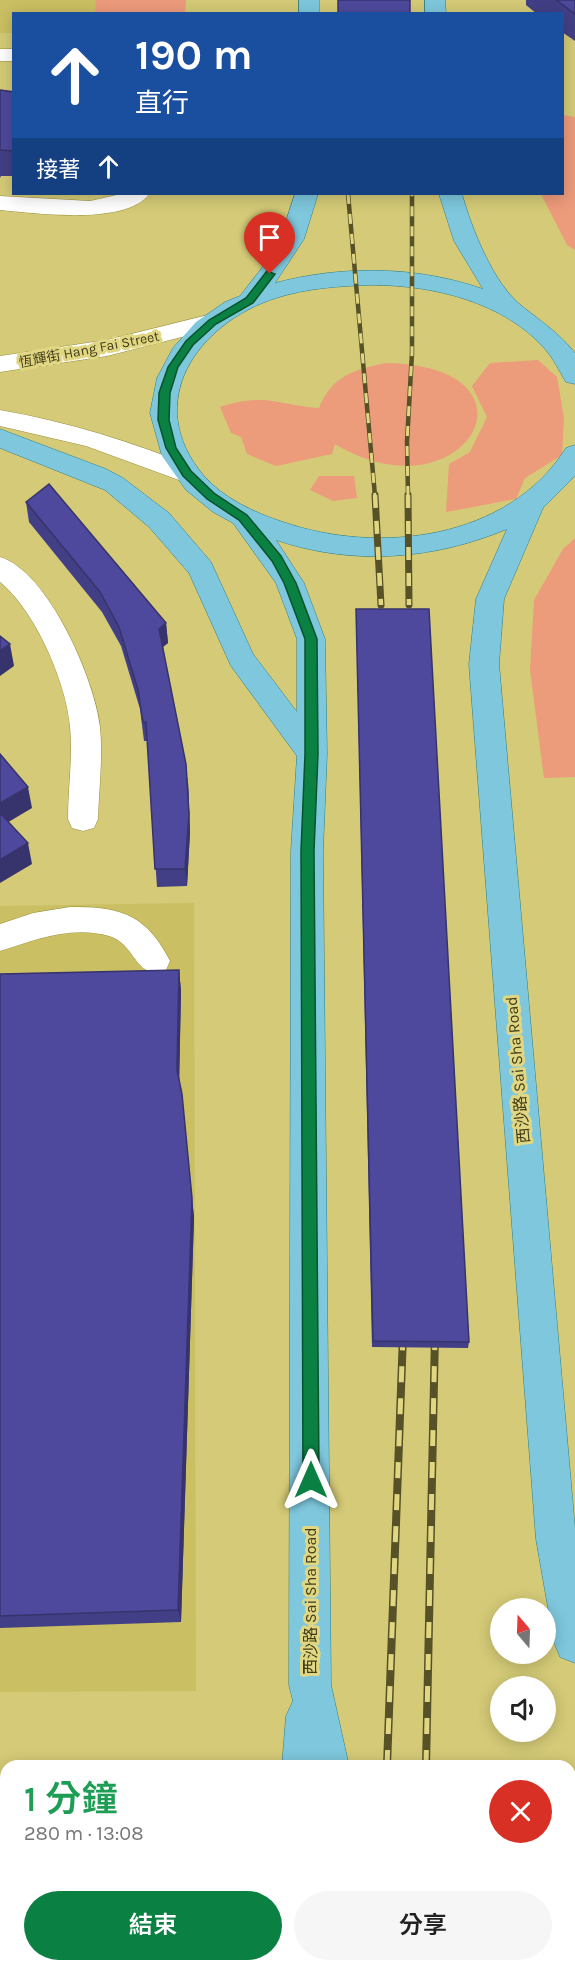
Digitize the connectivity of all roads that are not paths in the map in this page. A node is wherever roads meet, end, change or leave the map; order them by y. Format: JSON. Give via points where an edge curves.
{"nodes":[{"id":1,"x":136,"y":195,"type":"edge"},
{"id":2,"x":306,"y":195,"type":"edge"},
{"id":3,"x":451,"y":195,"type":"edge"},
{"id":4,"x":0,"y":203,"type":"edge"},
{"id":5,"x":249,"y":300,"type":"junction"},
{"id":6,"x":513,"y":311,"type":"junction"},
{"id":7,"x":212,"y":322,"type":"junction"},
{"id":8,"x":567,"y":353,"type":"edge"},
{"id":9,"x":0,"y":364,"type":"edge"},
{"id":10,"x":575,"y":376,"type":"edge"},
{"id":11,"x":0,"y":418,"type":"edge"},
{"id":12,"x":0,"y":438,"type":"edge"},
{"id":13,"x":575,"y":454,"type":"edge"},
{"id":14,"x":187,"y":474,"type":"junction"},
{"id":15,"x":553,"y":490,"type":"edge"},
{"id":16,"x":243,"y":517,"type":"junction"},
{"id":17,"x":0,"y":567,"type":"edge"},
{"id":18,"x":312,"y":754,"type":"junction"},
{"id":19,"x":83,"y":819,"type":"dead end"},
{"id":20,"x":0,"y":938,"type":"edge"},
{"id":21,"x":154,"y":960,"type":"dead end"},
{"id":22,"x":575,"y":1642,"type":"edge"},
{"id":23,"x":310,"y":1685,"type":"junction"},
{"id":24,"x":304,"y":1760,"type":"edge"},
{"id":25,"x":327,"y":1760,"type":"edge"}],
"edges":[{"from":1,"to":4,"type":"street","via":[[126,202],[105,207]]},
{"from":2,"to":5,"type":"main road","via":[[300,224],[280,260]]},
{"from":3,"to":6,"type":"main road","via":[[464,238],[483,274]]},
{"from":5,"to":6,"type":"main road","via":[[301,283],[360,276],[418,280],[454,288]]},
{"from":5,"to":7,"type":"main road"},
{"from":6,"to":8,"type":"main road"},
{"from":7,"to":9,"type":"street","name":"恆輝街 Hang Fai Street","via":[[103,348]]},
{"from":7,"to":14,"type":"main road","via":[[179,359],[164,393],[164,420],[171,448]]},
{"from":8,"to":10,"type":"main road"},
{"from":11,"to":14,"type":"street","via":[[86,436]]},
{"from":12,"to":18,"type":"main road","via":[[97,475],[159,520],[201,569],[241,659]]},
{"from":13,"to":15,"type":"main road"},
{"from":14,"to":16,"type":"main road","via":[[211,497]]},
{"from":15,"to":16,"type":"main road","via":[[472,534],[399,548],[323,544],[281,533]]},
{"from":15,"to":22,"type":"main road","name":"西沙路 Sai Sha Road","via":[[490,599],[484,664],[556,1539]]},
{"from":16,"to":18,"type":"main road","name":"西沙路 Sai Sha Road","via":[[285,575],[311,639]]},
{"from":17,"to":19,"type":"street","via":[[13,575],[40,613],[68,667],[85,719]]},
{"from":18,"to":23,"type":"main road","name":"西沙路 Sai Sha Road","via":[[307,851]]},
{"from":20,"to":21,"type":"street","via":[[51,921],[110,922],[139,938]]},
{"from":23,"to":24,"type":"main road"},
{"from":23,"to":25,"type":"main road","name":"西沙路 Sai Sha Road"}]}
